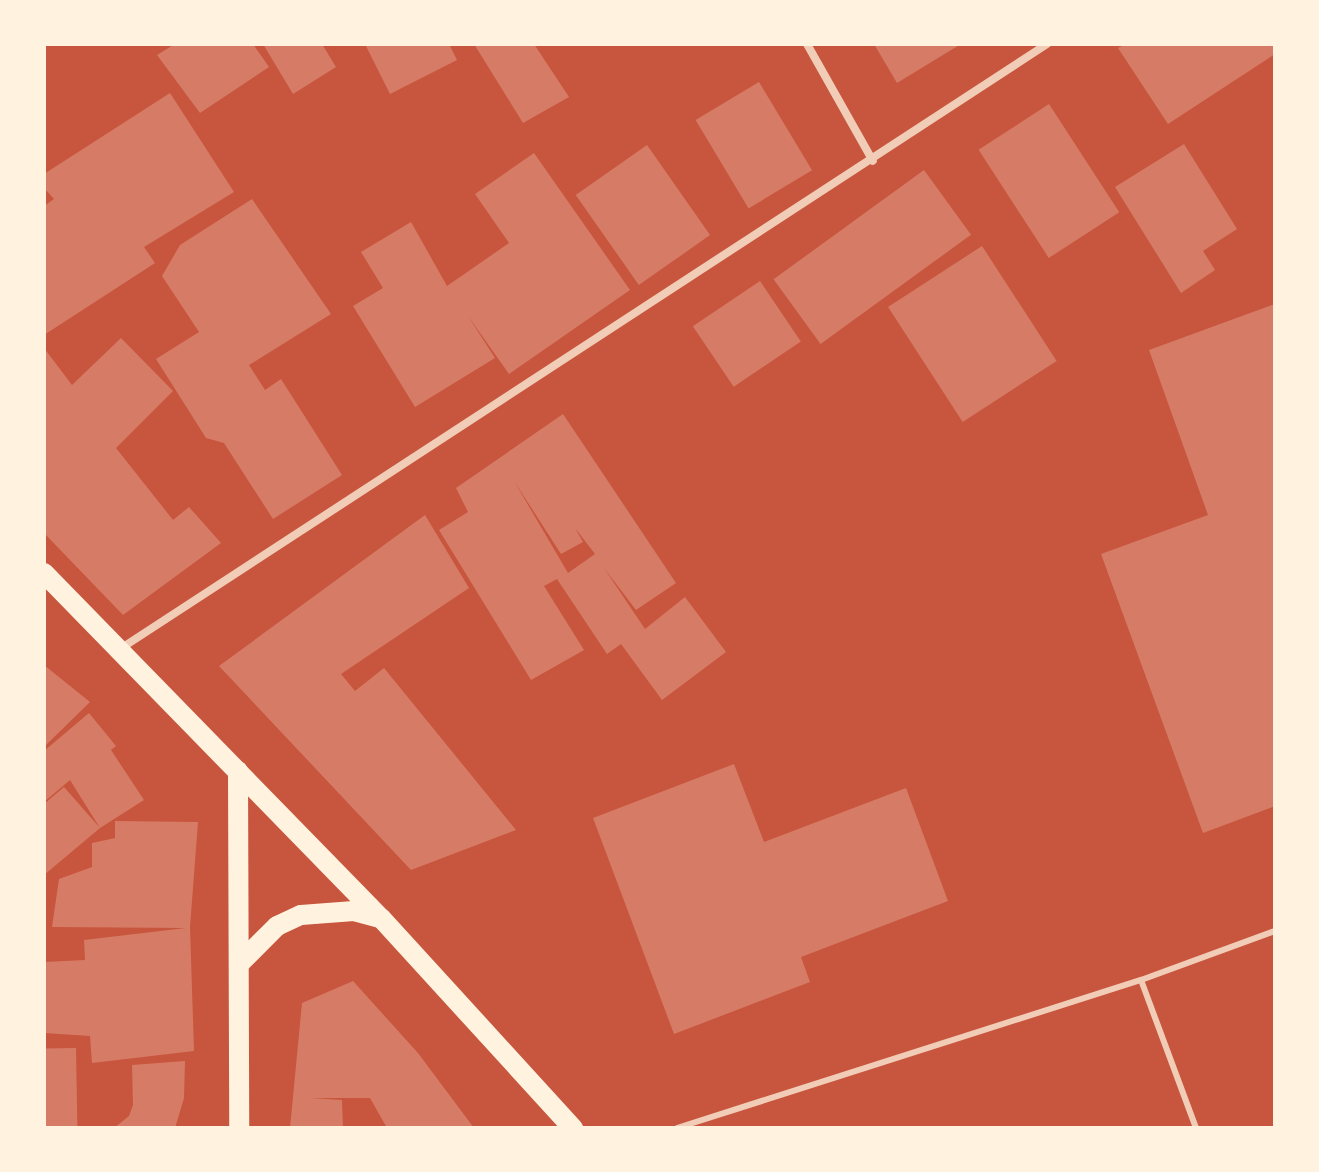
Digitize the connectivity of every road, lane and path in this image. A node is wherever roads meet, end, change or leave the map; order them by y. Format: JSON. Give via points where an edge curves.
{"nodes":[{"id":1,"x":807,"y":44,"type":"edge"},
{"id":2,"x":1047,"y":44,"type":"edge"},
{"id":3,"x":873,"y":161,"type":"junction"},
{"id":4,"x":44,"y":573,"type":"edge"},
{"id":5,"x":119,"y":650,"type":"junction"},
{"id":6,"x":238,"y":771,"type":"junction"},
{"id":7,"x":381,"y":918,"type":"junction"},
{"id":8,"x":1275,"y":931,"type":"edge"},
{"id":9,"x":240,"y":963,"type":"junction"},
{"id":10,"x":1141,"y":980,"type":"junction"},
{"id":11,"x":239,"y":1128,"type":"edge"},
{"id":12,"x":573,"y":1128,"type":"edge"},
{"id":13,"x":677,"y":1128,"type":"edge"},
{"id":14,"x":1196,"y":1128,"type":"edge"}],
"edges":[{"from":1,"to":3,"type":"street"},
{"from":2,"to":3,"type":"street"},
{"from":3,"to":5,"type":"street"},
{"from":4,"to":5,"type":"main road"},
{"from":5,"to":6,"type":"main road"},
{"from":6,"to":7,"type":"main road"},
{"from":6,"to":9,"type":"main road"},
{"from":7,"to":9,"type":"main road","via":[[327,910],[301,915],[277,926]]},
{"from":7,"to":12,"type":"main road"},
{"from":8,"to":10,"type":"lane"},
{"from":9,"to":11,"type":"main road"},
{"from":10,"to":13,"type":"lane"},
{"from":10,"to":14,"type":"lane"}]}
